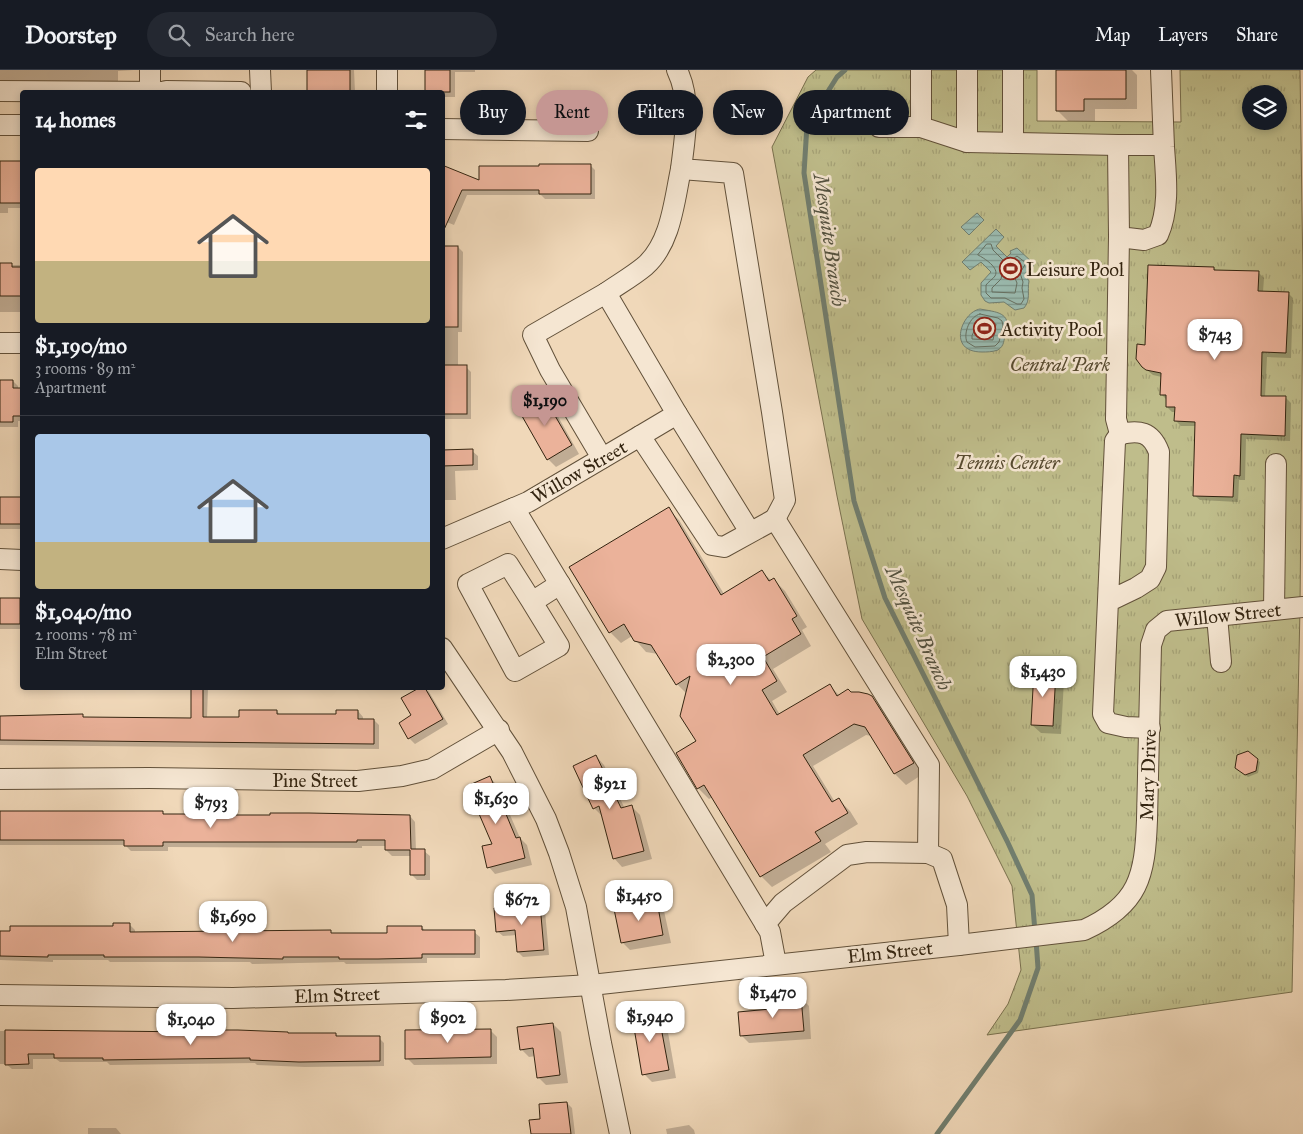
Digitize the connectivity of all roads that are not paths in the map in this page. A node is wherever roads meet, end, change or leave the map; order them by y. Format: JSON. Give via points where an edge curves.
{"nodes":[{"id":1,"x":150,"y":70,"type":"edge"},
{"id":2,"x":260,"y":70,"type":"edge"},
{"id":3,"x":387,"y":70,"type":"edge"},
{"id":4,"x":677,"y":70,"type":"edge"},
{"id":5,"x":920,"y":70,"type":"edge"},
{"id":6,"x":967,"y":70,"type":"edge"},
{"id":7,"x":1013,"y":70,"type":"edge"},
{"id":8,"x":1161,"y":70,"type":"edge"},
{"id":9,"x":160,"y":90,"type":"edge"},
{"id":10,"x":261,"y":90,"type":"edge"},
{"id":11,"x":387,"y":90,"type":"edge"},
{"id":12,"x":0,"y":91,"type":"edge"},
{"id":13,"x":20,"y":91,"type":"edge"},
{"id":14,"x":0,"y":125,"type":"edge"},
{"id":15,"x":20,"y":125,"type":"edge"},
{"id":16,"x":909,"y":127,"type":"edge"},
{"id":17,"x":921,"y":127,"type":"junction"},
{"id":18,"x":445,"y":129,"type":"edge"},
{"id":19,"x":536,"y":130,"type":"edge"},
{"id":20,"x":967,"y":142,"type":"junction"},
{"id":21,"x":1013,"y":143,"type":"junction"},
{"id":22,"x":1118,"y":145,"type":"junction"},
{"id":23,"x":1164,"y":145,"type":"junction"},
{"id":24,"x":681,"y":169,"type":"junction"},
{"id":25,"x":1119,"y":237,"type":"junction"},
{"id":26,"x":606,"y":293,"type":"junction"},
{"id":27,"x":0,"y":343,"type":"edge"},
{"id":28,"x":20,"y":343,"type":"edge"},
{"id":29,"x":677,"y":414,"type":"junction"},
{"id":30,"x":1120,"y":434,"type":"junction"},
{"id":31,"x":640,"y":436,"type":"junction"},
{"id":32,"x":602,"y":458,"type":"junction"},
{"id":33,"x":1276,"y":464,"type":"dead end"},
{"id":34,"x":514,"y":508,"type":"junction"},
{"id":35,"x":775,"y":519,"type":"junction"},
{"id":36,"x":750,"y":532,"type":"junction"},
{"id":37,"x":445,"y":537,"type":"edge"},
{"id":38,"x":0,"y":560,"type":"edge"},
{"id":39,"x":20,"y":560,"type":"edge"},
{"id":40,"x":560,"y":584,"type":"junction"},
{"id":41,"x":1109,"y":601,"type":"junction"},
{"id":42,"x":532,"y":602,"type":"junction"},
{"id":43,"x":1303,"y":607,"type":"edge"},
{"id":44,"x":1274,"y":609,"type":"junction"},
{"id":45,"x":1218,"y":616,"type":"junction"},
{"id":46,"x":1156,"y":630,"type":"joint"},
{"id":47,"x":445,"y":652,"type":"edge"},
{"id":48,"x":1221,"y":662,"type":"dead end"},
{"id":49,"x":1150,"y":728,"type":"junction"},
{"id":50,"x":499,"y":730,"type":"junction"},
{"id":51,"x":0,"y":779,"type":"edge"},
{"id":52,"x":928,"y":852,"type":"junction"},
{"id":53,"x":1115,"y":912,"type":"joint"},
{"id":54,"x":765,"y":924,"type":"junction"},
{"id":55,"x":959,"y":945,"type":"junction"},
{"id":56,"x":776,"y":964,"type":"junction"},
{"id":57,"x":591,"y":985,"type":"junction"},
{"id":58,"x":0,"y":995,"type":"edge"},
{"id":59,"x":620,"y":1134,"type":"edge"}],
"edges":[{"from":1,"to":9,"type":"street"},
{"from":2,"to":10,"type":"street"},
{"from":3,"to":11,"type":"street"},
{"from":4,"to":24,"type":"street","via":[[684,84],[687,118]]},
{"from":5,"to":17,"type":"street"},
{"from":6,"to":20,"type":"street"},
{"from":7,"to":21,"type":"street"},
{"from":8,"to":23,"type":"street"},
{"from":12,"to":13,"type":"street"},
{"from":14,"to":15,"type":"street"},
{"from":16,"to":17,"type":"street"},
{"from":17,"to":20,"type":"street"},
{"from":18,"to":19,"type":"street"},
{"from":20,"to":21,"type":"street"},
{"from":21,"to":22,"type":"street"},
{"from":22,"to":23,"type":"street"},
{"from":22,"to":25,"type":"street"},
{"from":23,"to":25,"type":"street","via":[[1166,205],[1158,235],[1144,240]]},
{"from":24,"to":26,"type":"street","via":[[670,223],[661,245],[646,265]]},
{"from":24,"to":35,"type":"street","via":[[733,172],[785,500]]},
{"from":25,"to":30,"type":"street","via":[[1116,419]]},
{"from":26,"to":29,"type":"street"},
{"from":26,"to":32,"type":"street","via":[[533,335]]},
{"from":27,"to":28,"type":"street"},
{"from":29,"to":31,"type":"street"},
{"from":29,"to":36,"type":"street"},
{"from":30,"to":41,"type":"street","via":[[1115,441]]},
{"from":30,"to":41,"type":"street","via":[[1135,431],[1147,435],[1159,452],[1156,567],[1150,579]]},
{"from":31,"to":32,"type":"street","name":"Willow Street"},
{"from":31,"to":36,"type":"street","name":"Willow Street","via":[[712,545],[724,547]]},
{"from":32,"to":34,"type":"street","name":"Willow Street"},
{"from":33,"to":44,"type":"street"},
{"from":34,"to":37,"type":"street","name":"Willow Street"},
{"from":34,"to":40,"type":"street"},
{"from":35,"to":36,"type":"street","name":"Willow Street"},
{"from":35,"to":52,"type":"street","via":[[929,765]]},
{"from":38,"to":39,"type":"street"},
{"from":40,"to":42,"type":"street"},
{"from":40,"to":54,"type":"street"},
{"from":41,"to":49,"type":"street","via":[[1103,714],[1108,723]]},
{"from":42,"to":42,"type":"street","via":[[508,564],[468,584],[515,671],[559,646]]},
{"from":43,"to":44,"type":"street","name":"Willow Street"},
{"from":44,"to":45,"type":"street","name":"Willow Street"},
{"from":45,"to":46,"type":"street","name":"Willow Street","via":[[1167,621]]},
{"from":45,"to":48,"type":"street"},
{"from":46,"to":49,"type":"street","name":"Mary Drive","via":[[1151,645]]},
{"from":47,"to":50,"type":"street"},
{"from":49,"to":53,"type":"street","name":"Mary Drive","via":[[1142,870],[1132,894]]},
{"from":50,"to":51,"type":"street","name":"Pine Street","via":[[432,769],[358,781]]},
{"from":50,"to":57,"type":"street","via":[[546,819],[559,852],[576,907]]},
{"from":52,"to":54,"type":"street","via":[[847,855],[783,903]]},
{"from":52,"to":55,"type":"street","via":[[942,858],[957,905]]},
{"from":53,"to":55,"type":"street","name":"Elm Street","via":[[1084,930]]},
{"from":54,"to":56,"type":"street","via":[[770,932]]},
{"from":55,"to":56,"type":"street","name":"Elm Street"},
{"from":56,"to":57,"type":"street","name":"Elm Street"},
{"from":57,"to":58,"type":"street","name":"Elm Street","via":[[233,998]]},
{"from":57,"to":59,"type":"street"}]}
